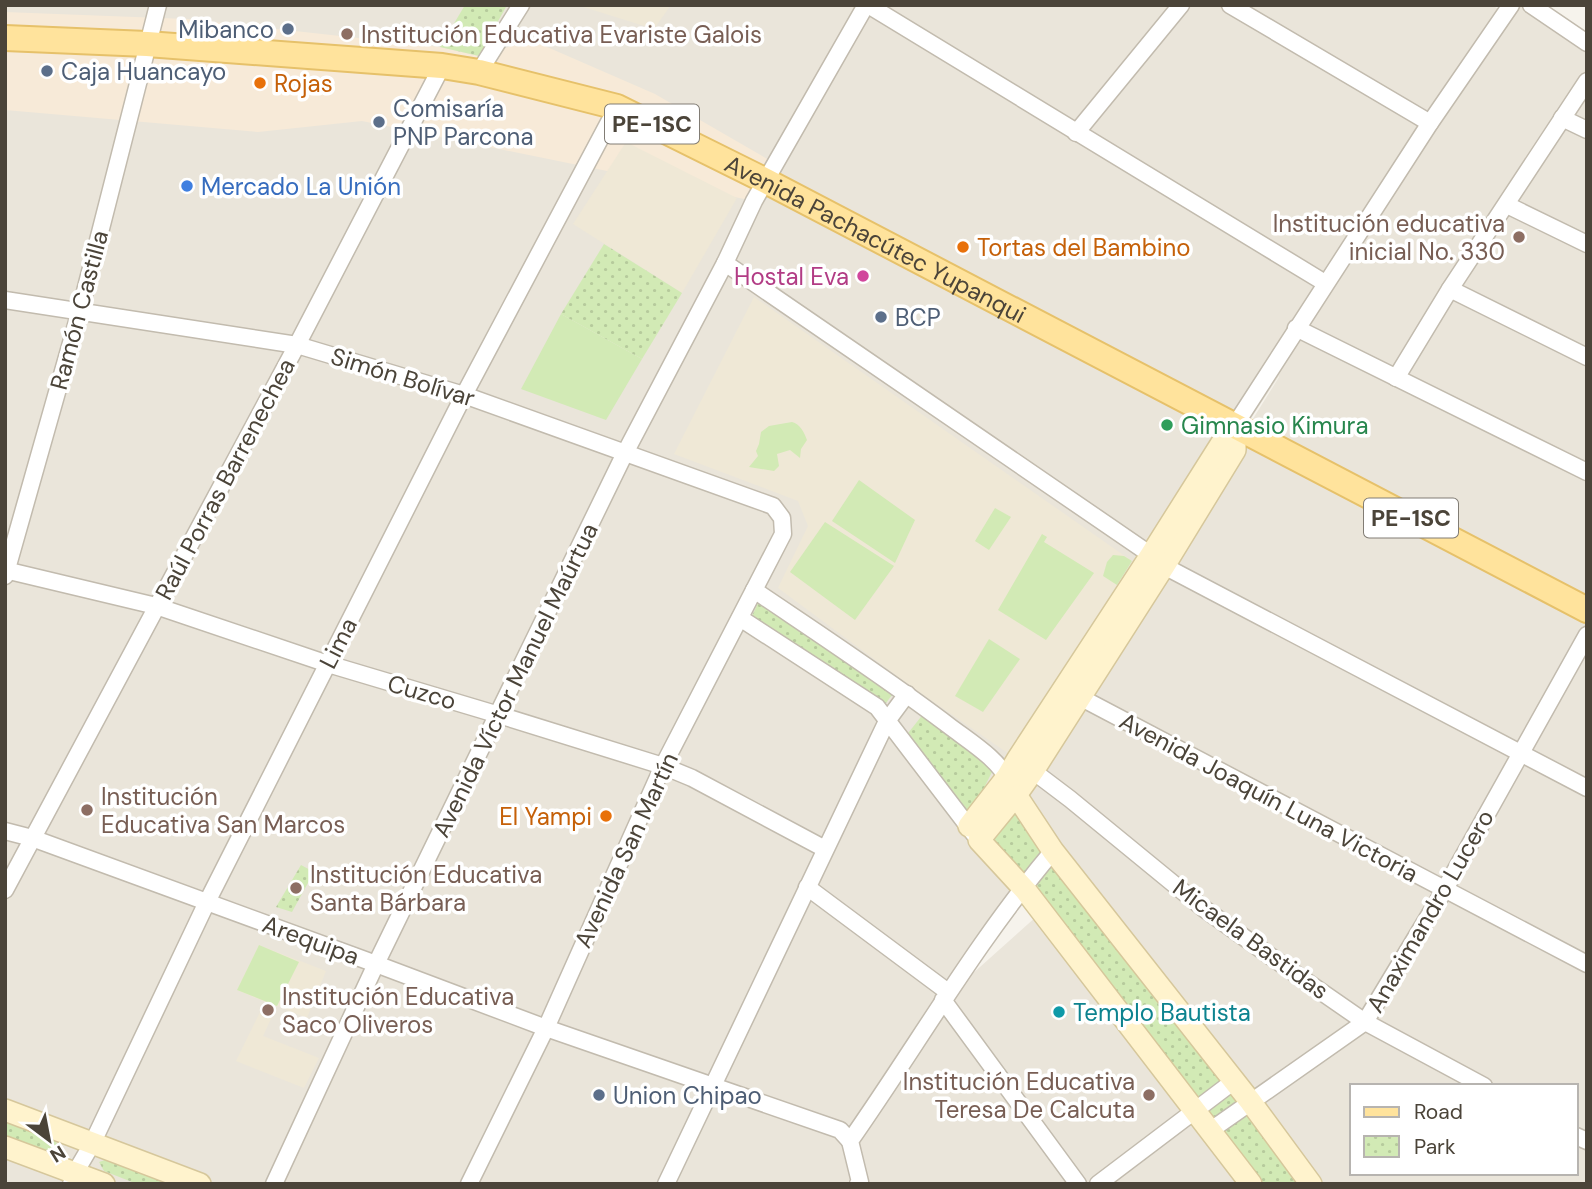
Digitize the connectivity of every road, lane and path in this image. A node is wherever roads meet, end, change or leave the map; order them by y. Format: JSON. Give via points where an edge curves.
{"nodes":[{"id":1,"x":158,"y":5,"type":"edge"},
{"id":2,"x":521,"y":5,"type":"edge"},
{"id":3,"x":867,"y":5,"type":"edge"},
{"id":4,"x":1181,"y":5,"type":"edge"},
{"id":5,"x":1230,"y":5,"type":"edge"},
{"id":6,"x":1511,"y":5,"type":"edge"},
{"id":7,"x":1531,"y":5,"type":"edge"},
{"id":8,"x":5,"y":38,"type":"edge"},
{"id":9,"x":1587,"y":43,"type":"edge"},
{"id":10,"x":147,"y":44,"type":"junction"},
{"id":11,"x":442,"y":66,"type":"junction"},
{"id":12,"x":479,"y":72,"type":"junction"},
{"id":13,"x":1587,"y":81,"type":"edge"},
{"id":14,"x":617,"y":107,"type":"junction"},
{"id":15,"x":1562,"y":118,"type":"junction"},
{"id":16,"x":1430,"y":123,"type":"junction"},
{"id":17,"x":1587,"y":130,"type":"edge"},
{"id":18,"x":1076,"y":133,"type":"junction"},
{"id":19,"x":766,"y":181,"type":"junction"},
{"id":20,"x":1507,"y":205,"type":"junction"},
{"id":21,"x":1587,"y":244,"type":"edge"},
{"id":22,"x":725,"y":263,"type":"junction"},
{"id":23,"x":1325,"y":283,"type":"junction"},
{"id":24,"x":1450,"y":289,"type":"junction"},
{"id":25,"x":5,"y":300,"type":"edge"},
{"id":26,"x":80,"y":311,"type":"junction"},
{"id":27,"x":1296,"y":328,"type":"junction"},
{"id":28,"x":297,"y":345,"type":"junction"},
{"id":29,"x":1587,"y":357,"type":"edge"},
{"id":30,"x":1396,"y":378,"type":"junction"},
{"id":31,"x":464,"y":395,"type":"junction"},
{"id":32,"x":1235,"y":425,"type":"junction"},
{"id":33,"x":625,"y":453,"type":"junction"},
{"id":34,"x":1587,"y":472,"type":"edge"},
{"id":35,"x":782,"y":518,"type":"joint"},
{"id":36,"x":1157,"y":561,"type":"junction"},
{"id":37,"x":6,"y":572,"type":"edge"},
{"id":38,"x":754,"y":590,"type":"junction"},
{"id":39,"x":156,"y":606,"type":"junction"},
{"id":40,"x":1587,"y":610,"type":"edge"},
{"id":41,"x":740,"y":618,"type":"junction"},
{"id":42,"x":1587,"y":635,"type":"edge"},
{"id":43,"x":328,"y":664,"type":"junction"},
{"id":44,"x":1071,"y":693,"type":"junction"},
{"id":45,"x":907,"y":694,"type":"junction"},
{"id":46,"x":499,"y":715,"type":"junction"},
{"id":47,"x":887,"y":721,"type":"junction"},
{"id":48,"x":1521,"y":754,"type":"junction"},
{"id":49,"x":663,"y":766,"type":"junction"},
{"id":50,"x":1032,"y":771,"type":"junction"},
{"id":51,"x":1012,"y":786,"type":"junction"},
{"id":52,"x":1587,"y":788,"type":"edge"},
{"id":53,"x":5,"y":831,"type":"edge"},
{"id":54,"x":974,"y":833,"type":"junction"},
{"id":55,"x":32,"y":838,"type":"junction"},
{"id":56,"x":825,"y":849,"type":"junction"},
{"id":57,"x":1053,"y":851,"type":"junction"},
{"id":58,"x":807,"y":887,"type":"junction"},
{"id":59,"x":1023,"y":887,"type":"junction"},
{"id":60,"x":1445,"y":889,"type":"junction"},
{"id":61,"x":5,"y":890,"type":"edge"},
{"id":62,"x":208,"y":902,"type":"junction"},
{"id":63,"x":376,"y":964,"type":"junction"},
{"id":64,"x":1587,"y":964,"type":"edge"},
{"id":65,"x":946,"y":996,"type":"junction"},
{"id":66,"x":1365,"y":1022,"type":"junction"},
{"id":67,"x":545,"y":1028,"type":"junction"},
{"id":68,"x":1234,"y":1082,"type":"junction"},
{"id":69,"x":1480,"y":1084,"type":"edge"},
{"id":70,"x":712,"y":1086,"type":"junction"},
{"id":71,"x":1250,"y":1101,"type":"junction"},
{"id":72,"x":5,"y":1110,"type":"edge"},
{"id":73,"x":1196,"y":1110,"type":"junction"},
{"id":74,"x":1211,"y":1130,"type":"junction"},
{"id":75,"x":850,"y":1141,"type":"junction"},
{"id":76,"x":92,"y":1144,"type":"junction"},
{"id":77,"x":5,"y":1147,"type":"edge"},
{"id":78,"x":73,"y":1178,"type":"edge"},
{"id":79,"x":860,"y":1183,"type":"edge"},
{"id":80,"x":103,"y":1184,"type":"edge"},
{"id":81,"x":200,"y":1184,"type":"edge"},
{"id":82,"x":274,"y":1184,"type":"edge"},
{"id":83,"x":470,"y":1184,"type":"edge"},
{"id":84,"x":666,"y":1184,"type":"edge"},
{"id":85,"x":1078,"y":1184,"type":"edge"},
{"id":86,"x":1098,"y":1184,"type":"edge"},
{"id":87,"x":1251,"y":1184,"type":"edge"},
{"id":88,"x":1311,"y":1184,"type":"edge"}],
"edges":[{"from":1,"to":10,"type":"street","name":"Ramón Castilla"},
{"from":2,"to":12,"type":"street"},
{"from":3,"to":18,"type":"street"},
{"from":3,"to":19,"type":"street","name":"Avenida Víctor Manuel Maúrtua"},
{"from":4,"to":18,"type":"street"},
{"from":5,"to":16,"type":"street"},
{"from":6,"to":16,"type":"street"},
{"from":7,"to":9,"type":"street"},
{"from":8,"to":10,"type":"main road","name":"Avenida Pachacútec Yupanqui","number":"PE-1SC"},
{"from":10,"to":11,"type":"main road","name":"Avenida Pachacútec Yupanqui","number":"PE-1SC"},
{"from":10,"to":26,"type":"street","name":"Ramón Castilla"},
{"from":11,"to":12,"type":"main road","name":"Avenida Pachacútec Yupanqui","number":"PE-1SC"},
{"from":11,"to":28,"type":"street","name":"Raúl Porras Barrenechea"},
{"from":12,"to":14,"type":"main road","name":"Avenida Pachacútec Yupanqui","number":"PE-1SC"},
{"from":13,"to":15,"type":"street"},
{"from":14,"to":19,"type":"main road","name":"Avenida Pachacútec Yupanqui","number":"PE-1SC"},
{"from":14,"to":31,"type":"street","name":"Lima"},
{"from":15,"to":17,"type":"street"},
{"from":15,"to":20,"type":"street"},
{"from":16,"to":23,"type":"street"},
{"from":18,"to":23,"type":"street"},
{"from":19,"to":22,"type":"street","name":"Avenida Víctor Manuel Maúrtua"},
{"from":19,"to":32,"type":"main road","name":"Avenida Pachacútec Yupanqui","number":"PE-1SC"},
{"from":20,"to":21,"type":"street"},
{"from":20,"to":24,"type":"street"},
{"from":22,"to":33,"type":"street","name":"Avenida Víctor Manuel Maúrtua"},
{"from":22,"to":36,"type":"street"},
{"from":23,"to":27,"type":"street"},
{"from":24,"to":29,"type":"street"},
{"from":24,"to":30,"type":"street"},
{"from":25,"to":26,"type":"street","name":"Simón Bolívar"},
{"from":26,"to":28,"type":"street","name":"Simón Bolívar"},
{"from":26,"to":37,"type":"street","name":"Ramón Castilla"},
{"from":27,"to":30,"type":"street"},
{"from":27,"to":32,"type":"street"},
{"from":28,"to":31,"type":"street","name":"Simón Bolívar"},
{"from":28,"to":39,"type":"street","name":"Raúl Porras Barrenechea"},
{"from":30,"to":34,"type":"street"},
{"from":31,"to":33,"type":"street","name":"Simón Bolívar"},
{"from":31,"to":43,"type":"street","name":"Lima"},
{"from":32,"to":36,"type":"street","via":[[1235,450]]},
{"from":32,"to":40,"type":"main road","number":"PE-1SC"},
{"from":33,"to":35,"type":"street","name":"Simón Bolívar","via":[[773,506]]},
{"from":33,"to":46,"type":"street","name":"Avenida Víctor Manuel Maúrtua"},
{"from":35,"to":38,"type":"street","name":"Avenida San Martín","via":[[783,534]]},
{"from":36,"to":44,"type":"street"},
{"from":36,"to":48,"type":"street"},
{"from":37,"to":39,"type":"street","name":"Cuzco"},
{"from":38,"to":41,"type":"street","name":"Avenida San Martín"},
{"from":38,"to":45,"type":"street"},
{"from":39,"to":43,"type":"street","name":"Cuzco"},
{"from":39,"to":55,"type":"street","name":"Raúl Porras Barrenechea"},
{"from":41,"to":47,"type":"street","via":[[877,707]]},
{"from":41,"to":49,"type":"street","name":"Avenida San Martín"},
{"from":42,"to":48,"type":"street","name":"Anaximandro Lucero"},
{"from":43,"to":46,"type":"street","name":"Cuzco"},
{"from":43,"to":62,"type":"street","name":"Lima"},
{"from":44,"to":50,"type":"street"},
{"from":44,"to":51,"type":"street","via":[[1017,760]]},
{"from":44,"to":60,"type":"street","name":"Avenida Joaquín Luna Victoria"},
{"from":45,"to":47,"type":"street"},
{"from":45,"to":51,"type":"street","via":[[983,751]]},
{"from":46,"to":49,"type":"street","name":"Cuzco"},
{"from":46,"to":63,"type":"street","name":"Avenida Víctor Manuel Maúrtua"},
{"from":47,"to":54,"type":"street"},
{"from":47,"to":56,"type":"street"},
{"from":48,"to":52,"type":"street"},
{"from":48,"to":60,"type":"street","name":"Anaximandro Lucero"},
{"from":49,"to":56,"type":"street","name":"Cuzco"},
{"from":49,"to":67,"type":"street","name":"Avenida San Martín"},
{"from":50,"to":51,"type":"street"},
{"from":50,"to":66,"type":"street","name":"Micaela Bastidas","via":[[1203,908]]},
{"from":51,"to":54,"type":"street"},
{"from":51,"to":57,"type":"street"},
{"from":53,"to":55,"type":"street","name":"Arequipa"},
{"from":54,"to":59,"type":"street"},
{"from":55,"to":61,"type":"street","name":"Raúl Porras Barrenechea"},
{"from":55,"to":62,"type":"street","name":"Arequipa"},
{"from":56,"to":58,"type":"street"},
{"from":57,"to":59,"type":"street"},
{"from":57,"to":68,"type":"street"},
{"from":58,"to":65,"type":"street"},
{"from":58,"to":70,"type":"street"},
{"from":59,"to":65,"type":"street"},
{"from":59,"to":73,"type":"street"},
{"from":60,"to":64,"type":"street","name":"Avenida Joaquín Luna Victoria"},
{"from":60,"to":66,"type":"street","name":"Anaximandro Lucero"},
{"from":62,"to":63,"type":"street","name":"Arequipa"},
{"from":62,"to":76,"type":"street","name":"Lima"},
{"from":63,"to":67,"type":"street","name":"Arequipa"},
{"from":63,"to":82,"type":"street","name":"Avenida Víctor Manuel Maúrtua"},
{"from":65,"to":75,"type":"street"},
{"from":65,"to":85,"type":"street"},
{"from":66,"to":69,"type":"street","name":"Micaela Bastidas"},
{"from":66,"to":71,"type":"street","name":"Anaximandro Lucero"},
{"from":67,"to":70,"type":"street","name":"Arequipa"},
{"from":67,"to":83,"type":"street","name":"Avenida San Martín"},
{"from":68,"to":71,"type":"street"},
{"from":68,"to":73,"type":"street"},
{"from":70,"to":75,"type":"street","name":"Arequipa","via":[[840,1130]]},
{"from":70,"to":84,"type":"street"},
{"from":71,"to":74,"type":"street","name":"Anaximandro Lucero"},
{"from":71,"to":88,"type":"street"},
{"from":72,"to":76,"type":"street"},
{"from":73,"to":74,"type":"street"},
{"from":73,"to":86,"type":"street"},
{"from":74,"to":87,"type":"street"},
{"from":75,"to":79,"type":"street"},
{"from":76,"to":78,"type":"street","name":"Lima"},
{"from":76,"to":81,"type":"street"},
{"from":77,"to":78,"type":"street"},
{"from":78,"to":80,"type":"street"}]}
